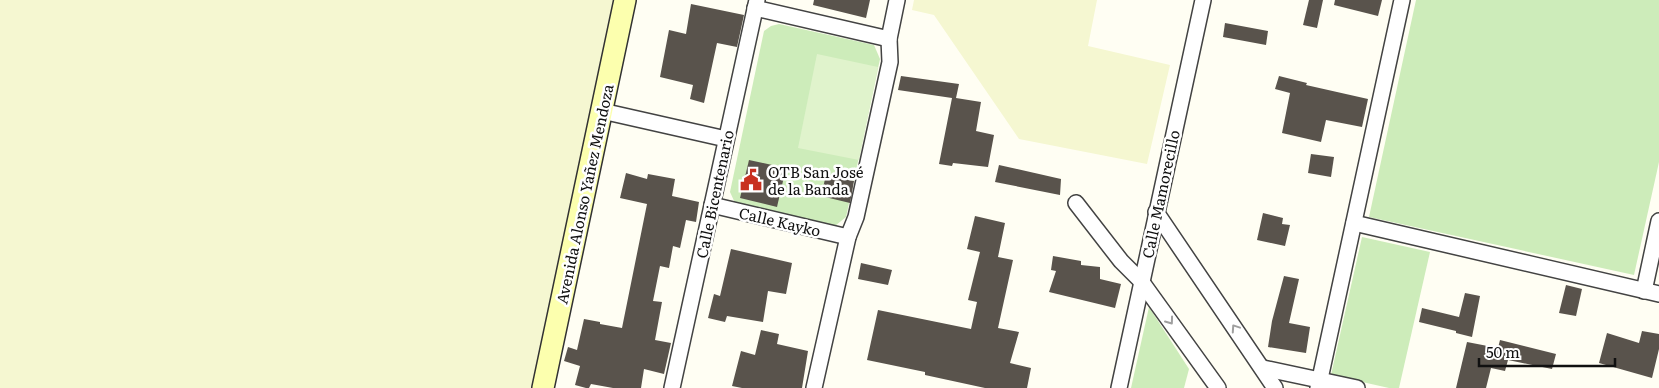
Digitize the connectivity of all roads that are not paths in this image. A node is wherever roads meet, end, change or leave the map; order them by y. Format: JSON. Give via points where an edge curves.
{"nodes":[{"id":1,"x":626,"y":0,"type":"edge"},
{"id":2,"x":897,"y":0,"type":"edge"},
{"id":3,"x":1203,"y":0,"type":"edge"},
{"id":4,"x":1402,"y":0,"type":"edge"},
{"id":5,"x":756,"y":4,"type":"edge"},
{"id":6,"x":889,"y":39,"type":"junction"},
{"id":7,"x":602,"y":111,"type":"junction"},
{"id":8,"x":726,"y":138,"type":"junction"},
{"id":9,"x":1076,"y":203,"type":"dead end"},
{"id":10,"x":712,"y":205,"type":"junction"},
{"id":11,"x":1156,"y":212,"type":"junction"},
{"id":12,"x":1659,"y":221,"type":"edge"},
{"id":13,"x":1354,"y":223,"type":"junction"},
{"id":14,"x":848,"y":237,"type":"junction"},
{"id":15,"x":1141,"y":282,"type":"junction"},
{"id":16,"x":1652,"y":293,"type":"edge"},
{"id":17,"x":1263,"y":368,"type":"junction"},
{"id":18,"x":1319,"y":384,"type":"edge"},
{"id":19,"x":543,"y":388,"type":"edge"},
{"id":20,"x":672,"y":388,"type":"edge"},
{"id":21,"x":814,"y":388,"type":"edge"},
{"id":22,"x":1119,"y":388,"type":"edge"},
{"id":23,"x":1218,"y":388,"type":"edge"},
{"id":24,"x":1275,"y":388,"type":"edge"},
{"id":25,"x":1357,"y":388,"type":"edge"}],
"edges":[{"from":1,"to":7,"type":"street","name":"Avenida Alonso Yañez Mendoza"},
{"from":2,"to":6,"type":"street"},
{"from":3,"to":11,"type":"street","name":"Calle Mamorecillo"},
{"from":4,"to":13,"type":"street"},
{"from":5,"to":6,"type":"street"},
{"from":5,"to":8,"type":"street","name":"Calle Bicentenario"},
{"from":6,"to":14,"type":"street","via":[[890,62],[856,218]]},
{"from":7,"to":8,"type":"street"},
{"from":7,"to":19,"type":"street","name":"Avenida Alonso Yañez Mendoza"},
{"from":8,"to":10,"type":"street","name":"Calle Bicentenario"},
{"from":9,"to":15,"type":"street"},
{"from":10,"to":14,"type":"street","name":"Calle Kayko"},
{"from":10,"to":20,"type":"street","name":"Calle Bicentenario"},
{"from":11,"to":15,"type":"street","name":"Calle Mamorecillo"},
{"from":17,"to":11,"type":"street","one_way":true},
{"from":12,"to":16,"type":"street"},
{"from":13,"to":16,"type":"street"},
{"from":13,"to":18,"type":"street"},
{"from":14,"to":21,"type":"street"},
{"from":15,"to":22,"type":"street","name":"Calle Mamorecillo"},
{"from":15,"to":23,"type":"street","one_way":true},
{"from":17,"to":18,"type":"street"},
{"from":17,"to":24,"type":"street"},
{"from":18,"to":25,"type":"street"}]}
